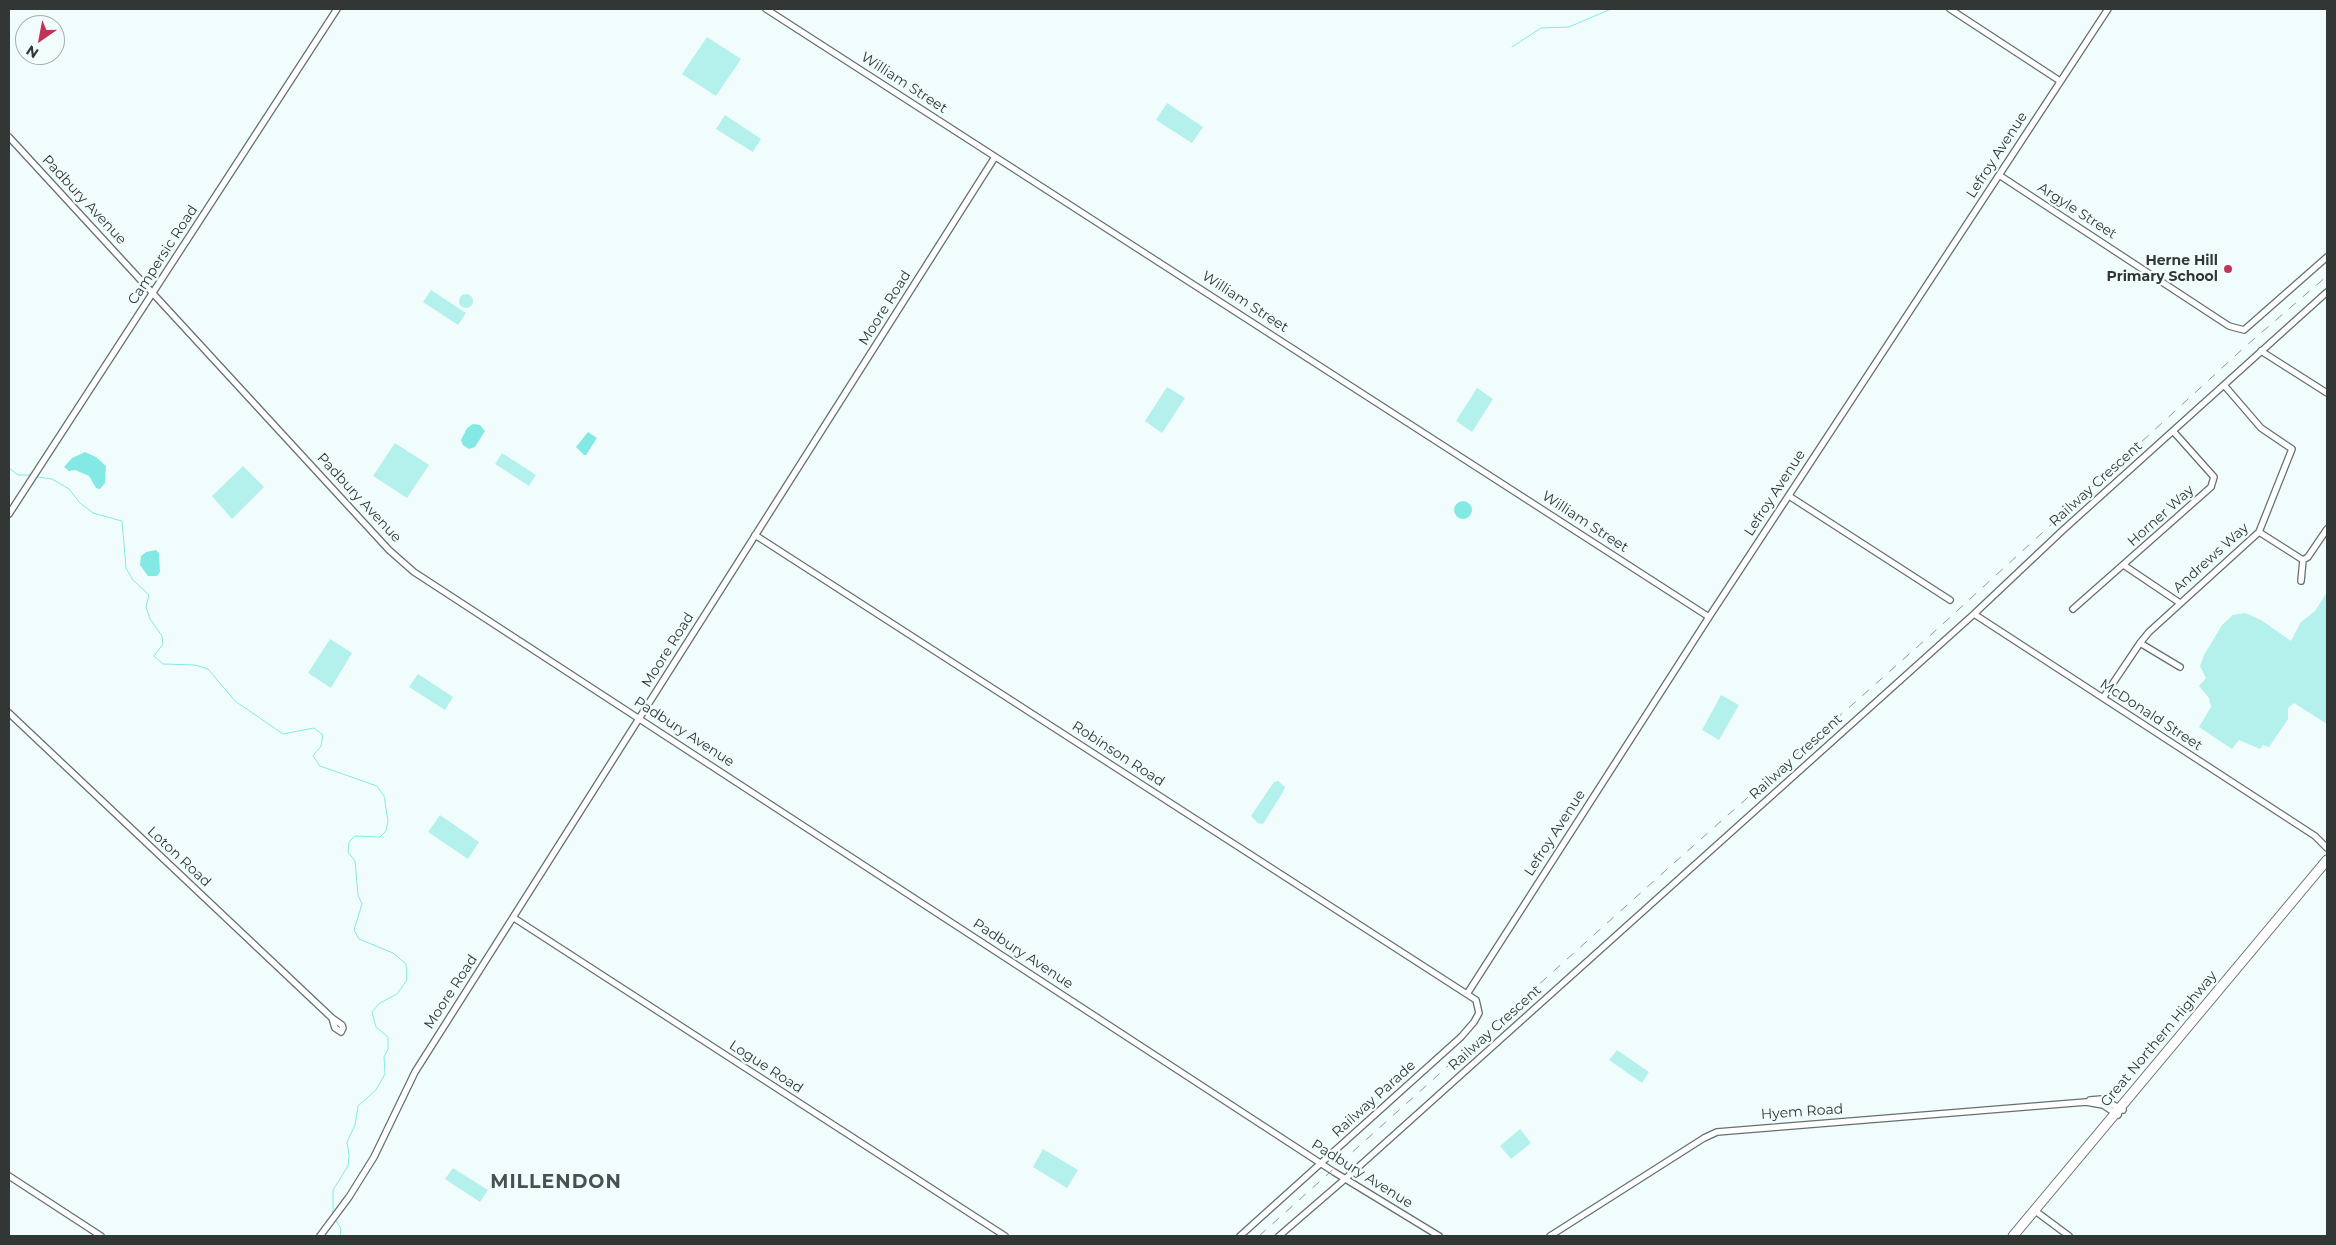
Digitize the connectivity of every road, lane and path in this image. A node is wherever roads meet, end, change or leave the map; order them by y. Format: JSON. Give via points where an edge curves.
{"nodes":[{"id":1,"x":337,"y":9,"type":"edge"},
{"id":2,"x":766,"y":9,"type":"edge"},
{"id":3,"x":1950,"y":9,"type":"edge"},
{"id":4,"x":2108,"y":9,"type":"edge"},
{"id":5,"x":2060,"y":81,"type":"junction"},
{"id":6,"x":9,"y":137,"type":"edge"},
{"id":7,"x":996,"y":156,"type":"junction"},
{"id":8,"x":1999,"y":175,"type":"junction"},
{"id":9,"x":2327,"y":257,"type":"edge"},
{"id":10,"x":2327,"y":292,"type":"edge"},
{"id":11,"x":153,"y":293,"type":"junction"},
{"id":12,"x":2261,"y":351,"type":"junction"},
{"id":13,"x":2224,"y":385,"type":"junction"},
{"id":14,"x":2327,"y":393,"type":"edge"},
{"id":15,"x":2173,"y":430,"type":"junction"},
{"id":16,"x":1789,"y":496,"type":"junction"},
{"id":17,"x":9,"y":514,"type":"edge"},
{"id":18,"x":2327,"y":529,"type":"edge"},
{"id":19,"x":2259,"y":532,"type":"junction"},
{"id":20,"x":755,"y":535,"type":"junction"},
{"id":21,"x":2303,"y":560,"type":"junction"},
{"id":22,"x":2125,"y":566,"type":"junction"},
{"id":23,"x":2301,"y":581,"type":"dead end"},
{"id":24,"x":1950,"y":600,"type":"dead end"},
{"id":25,"x":2180,"y":603,"type":"junction"},
{"id":26,"x":2073,"y":609,"type":"dead end"},
{"id":27,"x":1974,"y":614,"type":"junction"},
{"id":28,"x":1710,"y":617,"type":"junction"},
{"id":29,"x":2140,"y":642,"type":"junction"},
{"id":30,"x":2180,"y":668,"type":"dead end"},
{"id":31,"x":2103,"y":698,"type":"junction"},
{"id":32,"x":9,"y":713,"type":"edge"},
{"id":33,"x":640,"y":718,"type":"junction"},
{"id":34,"x":2315,"y":836,"type":"junction"},
{"id":35,"x":2327,"y":842,"type":"edge"},
{"id":36,"x":2327,"y":848,"type":"edge"},
{"id":37,"x":2327,"y":860,"type":"edge"},
{"id":38,"x":2327,"y":869,"type":"edge"},
{"id":39,"x":514,"y":918,"type":"junction"},
{"id":40,"x":1466,"y":994,"type":"junction"},
{"id":41,"x":332,"y":1018,"type":"dead end"},
{"id":42,"x":2120,"y":1112,"type":"junction"},
{"id":43,"x":1322,"y":1164,"type":"junction"},
{"id":44,"x":9,"y":1176,"type":"edge"},
{"id":45,"x":1345,"y":1179,"type":"junction"},
{"id":46,"x":2036,"y":1212,"type":"junction"},
{"id":47,"x":101,"y":1236,"type":"edge"},
{"id":48,"x":320,"y":1236,"type":"edge"},
{"id":49,"x":1005,"y":1236,"type":"edge"},
{"id":50,"x":1240,"y":1236,"type":"edge"},
{"id":51,"x":1279,"y":1236,"type":"edge"},
{"id":52,"x":1439,"y":1236,"type":"edge"},
{"id":53,"x":1550,"y":1236,"type":"edge"},
{"id":54,"x":2013,"y":1236,"type":"edge"},
{"id":55,"x":2019,"y":1236,"type":"edge"},
{"id":56,"x":2070,"y":1236,"type":"edge"}],
"edges":[{"from":1,"to":11,"type":"street","name":"Campersic Road"},
{"from":2,"to":7,"type":"street","name":"William Street"},
{"from":3,"to":5,"type":"street"},
{"from":4,"to":5,"type":"street","name":"Lefroy Avenue"},
{"from":5,"to":8,"type":"street","name":"Lefroy Avenue"},
{"from":6,"to":11,"type":"street","name":"Padbury Avenue"},
{"from":7,"to":20,"type":"street","name":"Moore Road"},
{"from":7,"to":28,"type":"street","name":"William Street"},
{"from":8,"to":9,"type":"street","name":"Argyle Street","via":[[2229,326],[2244,330]]},
{"from":8,"to":16,"type":"street","name":"Lefroy Avenue"},
{"from":10,"to":12,"type":"street","name":"Railway Crescent"},
{"from":11,"to":17,"type":"street","name":"Campersic Road"},
{"from":11,"to":33,"type":"street","name":"Padbury Avenue","via":[[389,550],[414,572]]},
{"from":12,"to":13,"type":"street","name":"Railway Crescent"},
{"from":12,"to":14,"type":"street"},
{"from":13,"to":15,"type":"street","name":"Railway Crescent"},
{"from":13,"to":19,"type":"street","name":"Andrews Way","via":[[2261,428],[2292,449]]},
{"from":15,"to":22,"type":"street","name":"Horner Way","via":[[2214,477],[2211,487]]},
{"from":15,"to":27,"type":"street","name":"Railway Crescent"},
{"from":16,"to":24,"type":"street"},
{"from":16,"to":28,"type":"street","name":"Lefroy Avenue"},
{"from":18,"to":21,"type":"street"},
{"from":19,"to":21,"type":"street"},
{"from":19,"to":25,"type":"street","name":"Andrews Way"},
{"from":20,"to":33,"type":"street","name":"Moore Road"},
{"from":20,"to":40,"type":"street","name":"Robinson Road"},
{"from":21,"to":23,"type":"street"},
{"from":22,"to":25,"type":"street"},
{"from":22,"to":26,"type":"street","name":"Horner Way"},
{"from":25,"to":29,"type":"street","name":"Andrews Way"},
{"from":27,"to":31,"type":"street","name":"McDonald Street"},
{"from":27,"to":45,"type":"street","name":"Railway Crescent"},
{"from":28,"to":40,"type":"street","name":"Lefroy Avenue"},
{"from":29,"to":30,"type":"street"},
{"from":29,"to":31,"type":"street","name":"Andrews Way"},
{"from":31,"to":34,"type":"street","name":"McDonald Street"},
{"from":32,"to":41,"type":"street","name":"Loton Road"},
{"from":33,"to":39,"type":"street","name":"Moore Road"},
{"from":33,"to":43,"type":"street","name":"Padbury Avenue"},
{"from":34,"to":35,"type":"street","name":"McDonald Street"},
{"from":34,"to":36,"type":"street","name":"McDonald Street"},
{"from":37,"to":42,"type":"highway","name":"Great Northern Highway"},
{"from":38,"to":42,"type":"highway","name":"Great Northern Highway"},
{"from":39,"to":48,"type":"street","name":"Moore Road","via":[[415,1072],[374,1157]]},
{"from":39,"to":49,"type":"street","name":"Logue Road"},
{"from":40,"to":43,"type":"street","name":"Railway Parade","via":[[1476,1000],[1480,1012],[1474,1022]]},
{"from":42,"to":46,"type":"highway","name":"Great Northern Highway"},
{"from":42,"to":53,"type":"street","name":"Hyem Road","via":[[2103,1104],[2086,1102],[1718,1132]]},
{"from":43,"to":45,"type":"street","name":"Padbury Avenue"},
{"from":43,"to":50,"type":"street","name":"Railway Parade"},
{"from":44,"to":47,"type":"street"},
{"from":45,"to":51,"type":"street","name":"Railway Crescent"},
{"from":45,"to":52,"type":"street","name":"Padbury Avenue"},
{"from":46,"to":54,"type":"highway","name":"Great Northern Highway"},
{"from":46,"to":55,"type":"highway","name":"Great Northern Highway"},
{"from":46,"to":56,"type":"street"}]}
